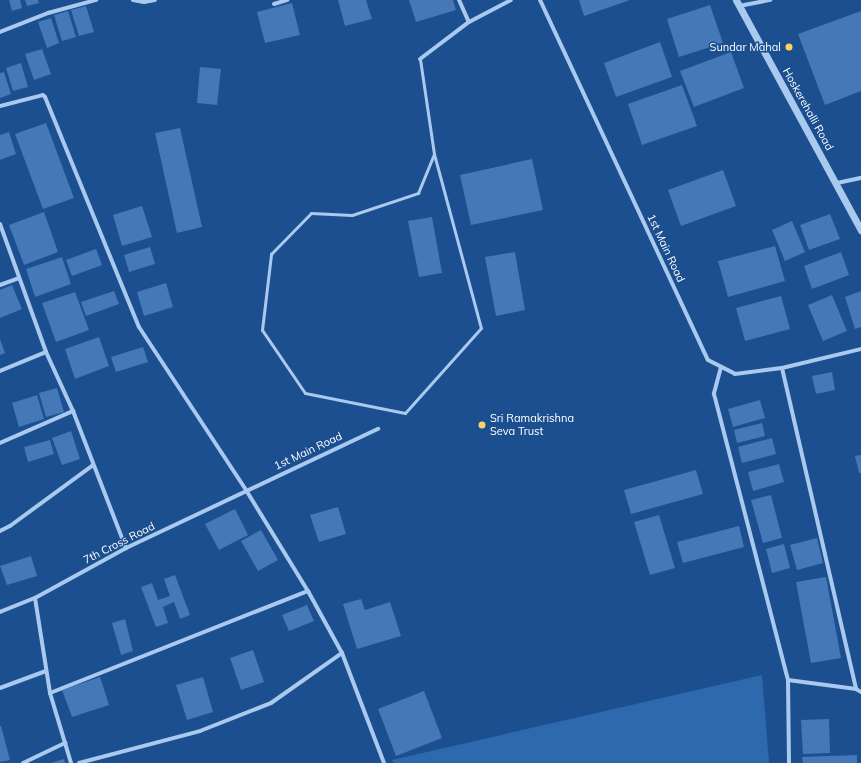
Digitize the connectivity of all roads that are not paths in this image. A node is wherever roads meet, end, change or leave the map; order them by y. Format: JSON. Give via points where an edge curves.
{"nodes":[{"id":1,"x":96,"y":0,"type":"edge"},
{"id":2,"x":133,"y":0,"type":"edge"},
{"id":3,"x":155,"y":0,"type":"edge"},
{"id":4,"x":287,"y":0,"type":"edge"},
{"id":5,"x":459,"y":0,"type":"edge"},
{"id":6,"x":511,"y":0,"type":"edge"},
{"id":7,"x":540,"y":0,"type":"edge"},
{"id":8,"x":770,"y":0,"type":"edge"},
{"id":9,"x":737,"y":3,"type":"edge"},
{"id":10,"x":274,"y":4,"type":"dead end"},
{"id":11,"x":469,"y":22,"type":"junction"},
{"id":12,"x":0,"y":32,"type":"edge"},
{"id":13,"x":420,"y":59,"type":"joint"},
{"id":14,"x":0,"y":106,"type":"edge"},
{"id":15,"x":434,"y":154,"type":"junction"},
{"id":16,"x":861,"y":178,"type":"edge"},
{"id":17,"x":837,"y":183,"type":"junction"},
{"id":18,"x":0,"y":224,"type":"edge"},
{"id":19,"x":861,"y":230,"type":"edge"},
{"id":20,"x":19,"y":278,"type":"junction"},
{"id":21,"x":0,"y":285,"type":"edge"},
{"id":22,"x":861,"y":349,"type":"edge"},
{"id":23,"x":46,"y":352,"type":"junction"},
{"id":24,"x":722,"y":367,"type":"junction"},
{"id":25,"x":782,"y":368,"type":"junction"},
{"id":26,"x":0,"y":371,"type":"edge"},
{"id":27,"x":73,"y":412,"type":"junction"},
{"id":28,"x":378,"y":429,"type":"dead end"},
{"id":29,"x":0,"y":443,"type":"edge"},
{"id":30,"x":93,"y":465,"type":"junction"},
{"id":31,"x":246,"y":490,"type":"junction"},
{"id":32,"x":0,"y":531,"type":"edge"},
{"id":33,"x":126,"y":548,"type":"junction"},
{"id":34,"x":308,"y":591,"type":"junction"},
{"id":35,"x":35,"y":598,"type":"junction"},
{"id":36,"x":0,"y":612,"type":"edge"},
{"id":37,"x":342,"y":653,"type":"junction"},
{"id":38,"x":46,"y":671,"type":"junction"},
{"id":39,"x":788,"y":680,"type":"junction"},
{"id":40,"x":0,"y":688,"type":"edge"},
{"id":41,"x":856,"y":689,"type":"junction"},
{"id":42,"x":861,"y":692,"type":"edge"},
{"id":43,"x":50,"y":693,"type":"junction"},
{"id":44,"x":65,"y":743,"type":"junction"},
{"id":45,"x":23,"y":763,"type":"edge"},
{"id":46,"x":71,"y":763,"type":"edge"},
{"id":47,"x":79,"y":763,"type":"edge"},
{"id":48,"x":384,"y":763,"type":"edge"},
{"id":49,"x":789,"y":763,"type":"edge"}],
"edges":[{"from":1,"to":12,"type":"street","via":[[48,13]]},
{"from":2,"to":3,"type":"street"},
{"from":4,"to":10,"type":"street"},
{"from":5,"to":11,"type":"street"},
{"from":6,"to":11,"type":"street"},
{"from":7,"to":24,"type":"street","name":"1st Main Road","via":[[708,360]]},
{"from":8,"to":9,"type":"street"},
{"from":9,"to":17,"type":"street","name":"Hoskerehalli Road"},
{"from":11,"to":13,"type":"street"},
{"from":13,"to":15,"type":"lane"},
{"from":14,"to":31,"type":"street","via":[[43,95],[139,327]]},
{"from":15,"to":15,"type":"lane","via":[[481,328],[405,413],[305,393],[262,330],[272,254],[311,213],[352,215],[418,192]]},
{"from":16,"to":17,"type":"street"},
{"from":17,"to":19,"type":"street","name":"Hoskerehalli Road"},
{"from":18,"to":20,"type":"street"},
{"from":20,"to":21,"type":"street"},
{"from":20,"to":23,"type":"street"},
{"from":22,"to":25,"type":"street","name":"1st Main Road"},
{"from":23,"to":26,"type":"street"},
{"from":23,"to":27,"type":"street"},
{"from":24,"to":25,"type":"street","name":"1st Main Road","via":[[735,374]]},
{"from":24,"to":39,"type":"street","via":[[714,394]]},
{"from":25,"to":41,"type":"street"},
{"from":27,"to":29,"type":"street"},
{"from":27,"to":30,"type":"street"},
{"from":28,"to":31,"type":"street","name":"1st Main Road"},
{"from":30,"to":32,"type":"street"},
{"from":30,"to":33,"type":"street"},
{"from":31,"to":33,"type":"street","name":"7th Cross Road"},
{"from":31,"to":34,"type":"street"},
{"from":33,"to":35,"type":"street","name":"7th Cross Road"},
{"from":34,"to":37,"type":"street"},
{"from":34,"to":43,"type":"street"},
{"from":35,"to":36,"type":"street","name":"7th Cross Road"},
{"from":35,"to":38,"type":"street"},
{"from":37,"to":47,"type":"street","via":[[271,703],[200,731]]},
{"from":37,"to":48,"type":"street"},
{"from":38,"to":40,"type":"street"},
{"from":38,"to":43,"type":"street"},
{"from":39,"to":41,"type":"street"},
{"from":39,"to":49,"type":"street"},
{"from":41,"to":42,"type":"street"},
{"from":43,"to":44,"type":"street"},
{"from":44,"to":45,"type":"street"},
{"from":44,"to":46,"type":"street"}]}
